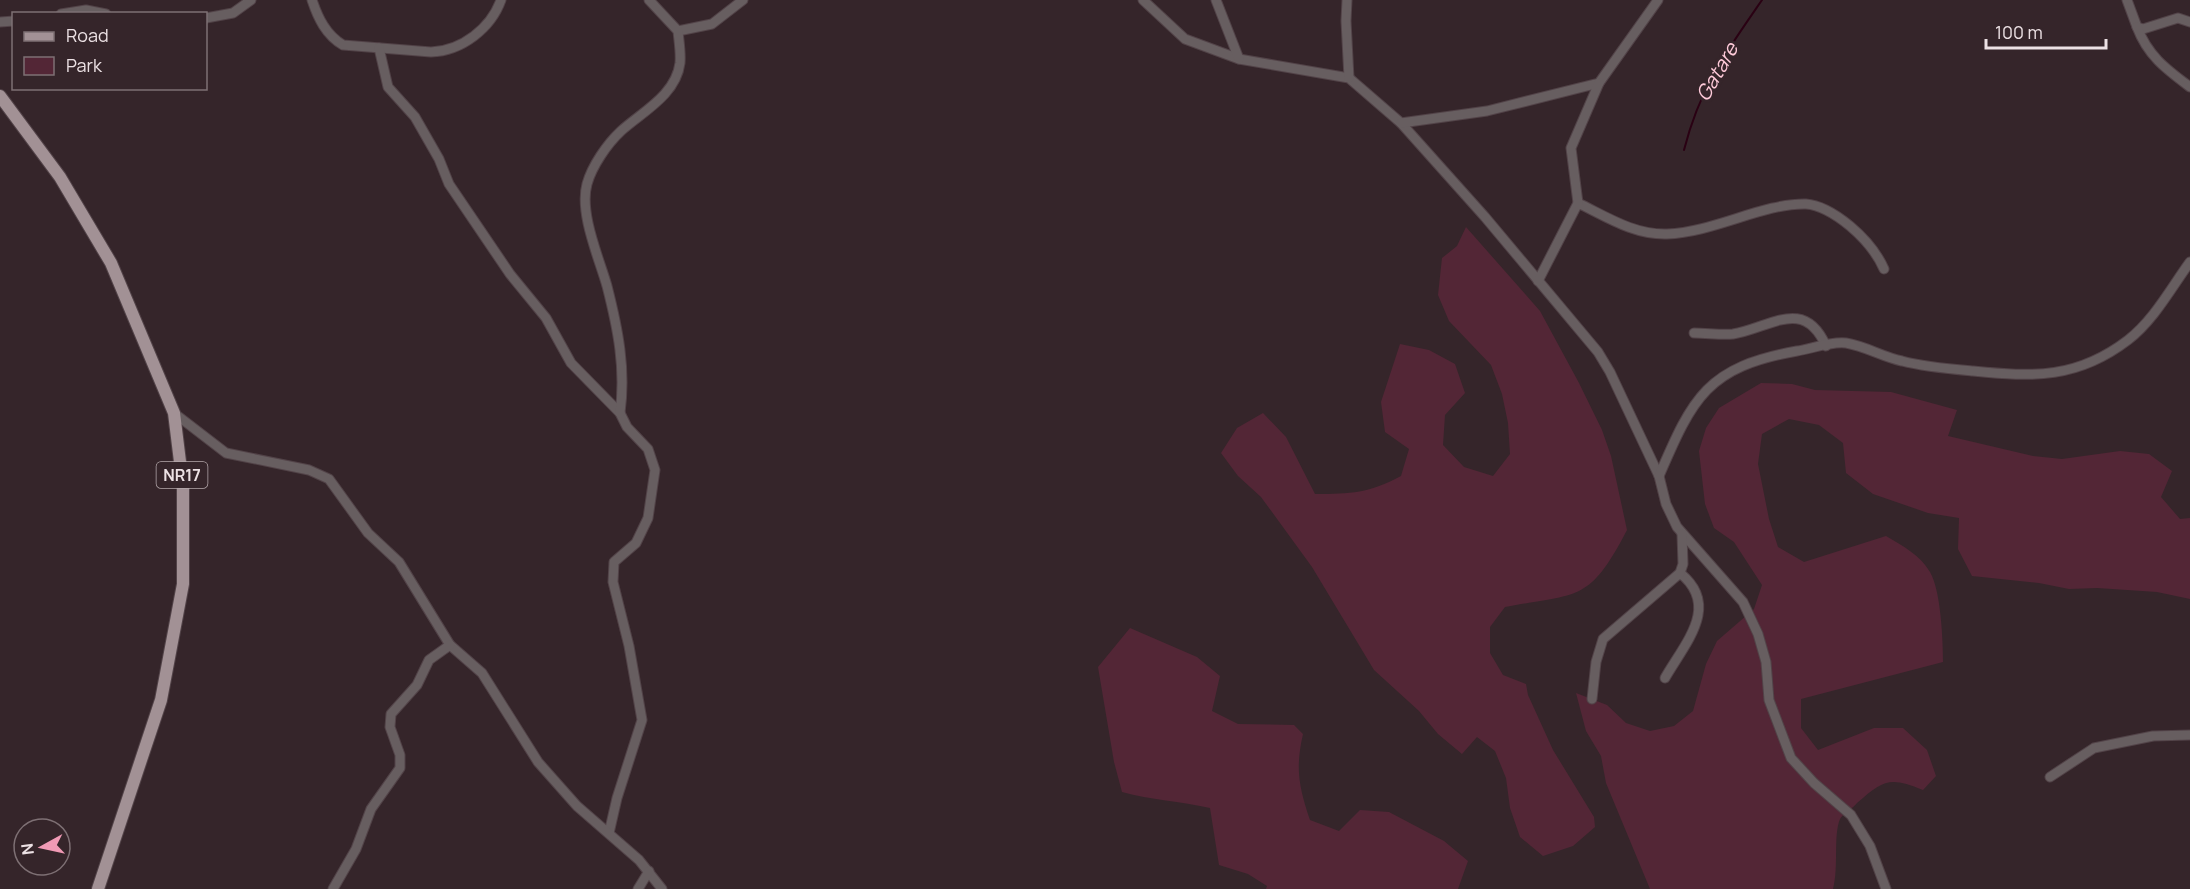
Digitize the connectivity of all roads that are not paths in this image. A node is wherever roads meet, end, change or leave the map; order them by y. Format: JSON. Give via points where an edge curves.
{"nodes":[{"id":1,"x":251,"y":0,"type":"edge"},
{"id":2,"x":312,"y":0,"type":"edge"},
{"id":3,"x":501,"y":0,"type":"edge"},
{"id":4,"x":649,"y":0,"type":"edge"},
{"id":5,"x":743,"y":0,"type":"edge"},
{"id":6,"x":1143,"y":0,"type":"edge"},
{"id":7,"x":1216,"y":0,"type":"edge"},
{"id":8,"x":1347,"y":0,"type":"edge"},
{"id":9,"x":1658,"y":0,"type":"edge"},
{"id":10,"x":2127,"y":0,"type":"edge"},
{"id":11,"x":74,"y":12,"type":"edge"},
{"id":12,"x":96,"y":12,"type":"edge"},
{"id":13,"x":207,"y":18,"type":"edge"},
{"id":14,"x":2190,"y":22,"type":"edge"},
{"id":15,"x":2137,"y":27,"type":"junction"},
{"id":16,"x":678,"y":32,"type":"junction"},
{"id":17,"x":379,"y":48,"type":"junction"},
{"id":18,"x":1239,"y":59,"type":"junction"},
{"id":19,"x":1349,"y":78,"type":"junction"},
{"id":20,"x":1599,"y":83,"type":"junction"},
{"id":21,"x":2190,"y":87,"type":"edge"},
{"id":22,"x":0,"y":96,"type":"edge"},
{"id":23,"x":1401,"y":123,"type":"junction"},
{"id":24,"x":1578,"y":203,"type":"junction"},
{"id":25,"x":2190,"y":262,"type":"edge"},
{"id":26,"x":1884,"y":269,"type":"dead end"},
{"id":27,"x":1538,"y":281,"type":"junction"},
{"id":28,"x":1694,"y":333,"type":"dead end"},
{"id":29,"x":1826,"y":346,"type":"junction"},
{"id":30,"x":174,"y":413,"type":"junction"},
{"id":31,"x":620,"y":413,"type":"junction"},
{"id":32,"x":1659,"y":476,"type":"junction"},
{"id":33,"x":1682,"y":534,"type":"junction"},
{"id":34,"x":1680,"y":573,"type":"junction"},
{"id":35,"x":450,"y":645,"type":"junction"},
{"id":36,"x":1665,"y":678,"type":"dead end"},
{"id":37,"x":1592,"y":699,"type":"dead end"},
{"id":38,"x":2190,"y":735,"type":"edge"},
{"id":39,"x":2050,"y":777,"type":"dead end"},
{"id":40,"x":609,"y":833,"type":"junction"},
{"id":41,"x":649,"y":871,"type":"junction"},
{"id":42,"x":98,"y":889,"type":"edge"},
{"id":43,"x":333,"y":889,"type":"edge"},
{"id":44,"x":638,"y":889,"type":"edge"},
{"id":45,"x":662,"y":889,"type":"edge"},
{"id":46,"x":1886,"y":889,"type":"edge"}],
"edges":[{"from":1,"to":13,"type":"street","via":[[233,14]]},
{"from":2,"to":17,"type":"street","via":[[318,19],[336,41]]},
{"from":3,"to":17,"type":"street","via":[[489,24],[444,52]]},
{"from":4,"to":16,"type":"street"},
{"from":5,"to":16,"type":"street","via":[[712,24]]},
{"from":6,"to":18,"type":"street","via":[[1185,39]]},
{"from":7,"to":18,"type":"street"},
{"from":8,"to":19,"type":"street"},
{"from":9,"to":20,"type":"street"},
{"from":10,"to":15,"type":"street"},
{"from":11,"to":12,"type":"street"},
{"from":14,"to":15,"type":"street","via":[[2178,18]]},
{"from":15,"to":21,"type":"street","via":[[2142,42],[2157,62]]},
{"from":16,"to":31,"type":"street","via":[[680,65],[672,83],[649,111],[620,132],[594,165],[586,186],[591,238],[619,335],[623,382]]},
{"from":17,"to":31,"type":"street","via":[[388,87],[415,117],[449,184],[510,274],[546,318],[571,363]]},
{"from":18,"to":19,"type":"street"},
{"from":19,"to":23,"type":"street"},
{"from":20,"to":23,"type":"street","via":[[1486,111]]},
{"from":20,"to":24,"type":"street","via":[[1571,148]]},
{"from":22,"to":30,"type":"main road","number":"NR17","via":[[60,177],[111,263]]},
{"from":23,"to":27,"type":"street"},
{"from":24,"to":26,"type":"street","via":[[1639,232],[1666,234],[1723,225],[1781,206],[1808,204],[1837,215],[1857,232]]},
{"from":24,"to":27,"type":"street"},
{"from":25,"to":29,"type":"street","via":[[2148,321],[2129,339],[2080,367],[2058,373],[2034,376],[1949,369],[1904,362],[1842,342]]},
{"from":27,"to":32,"type":"street","via":[[1611,372]]},
{"from":28,"to":29,"type":"street","via":[[1733,334],[1788,317],[1802,319],[1818,330]]},
{"from":29,"to":32,"type":"street","via":[[1748,362],[1724,374],[1706,391],[1679,429]]},
{"from":30,"to":35,"type":"street","via":[[226,453],[309,470],[329,479],[368,532],[399,562]]},
{"from":30,"to":42,"type":"main road","number":"NR17","via":[[183,486],[183,584],[161,700]]},
{"from":31,"to":40,"type":"street","via":[[648,450],[655,470],[652,502],[644,528],[636,543],[614,562],[613,582],[642,720]]},
{"from":32,"to":33,"type":"street","via":[[1666,504]]},
{"from":33,"to":34,"type":"street"},
{"from":33,"to":46,"type":"street","via":[[1743,602],[1758,634],[1766,662],[1769,700],[1791,758],[1851,815],[1870,846]]},
{"from":34,"to":36,"type":"street","via":[[1693,584],[1700,598],[1700,610]]},
{"from":34,"to":37,"type":"street","via":[[1603,639]]},
{"from":35,"to":40,"type":"street","via":[[482,673],[538,762],[577,806]]},
{"from":35,"to":43,"type":"street","via":[[429,660],[417,685],[391,714],[399,768],[371,809],[356,849]]},
{"from":38,"to":39,"type":"street","via":[[2153,736],[2094,748]]},
{"from":40,"to":41,"type":"street"},
{"from":41,"to":44,"type":"street"},
{"from":41,"to":45,"type":"street"}]}
